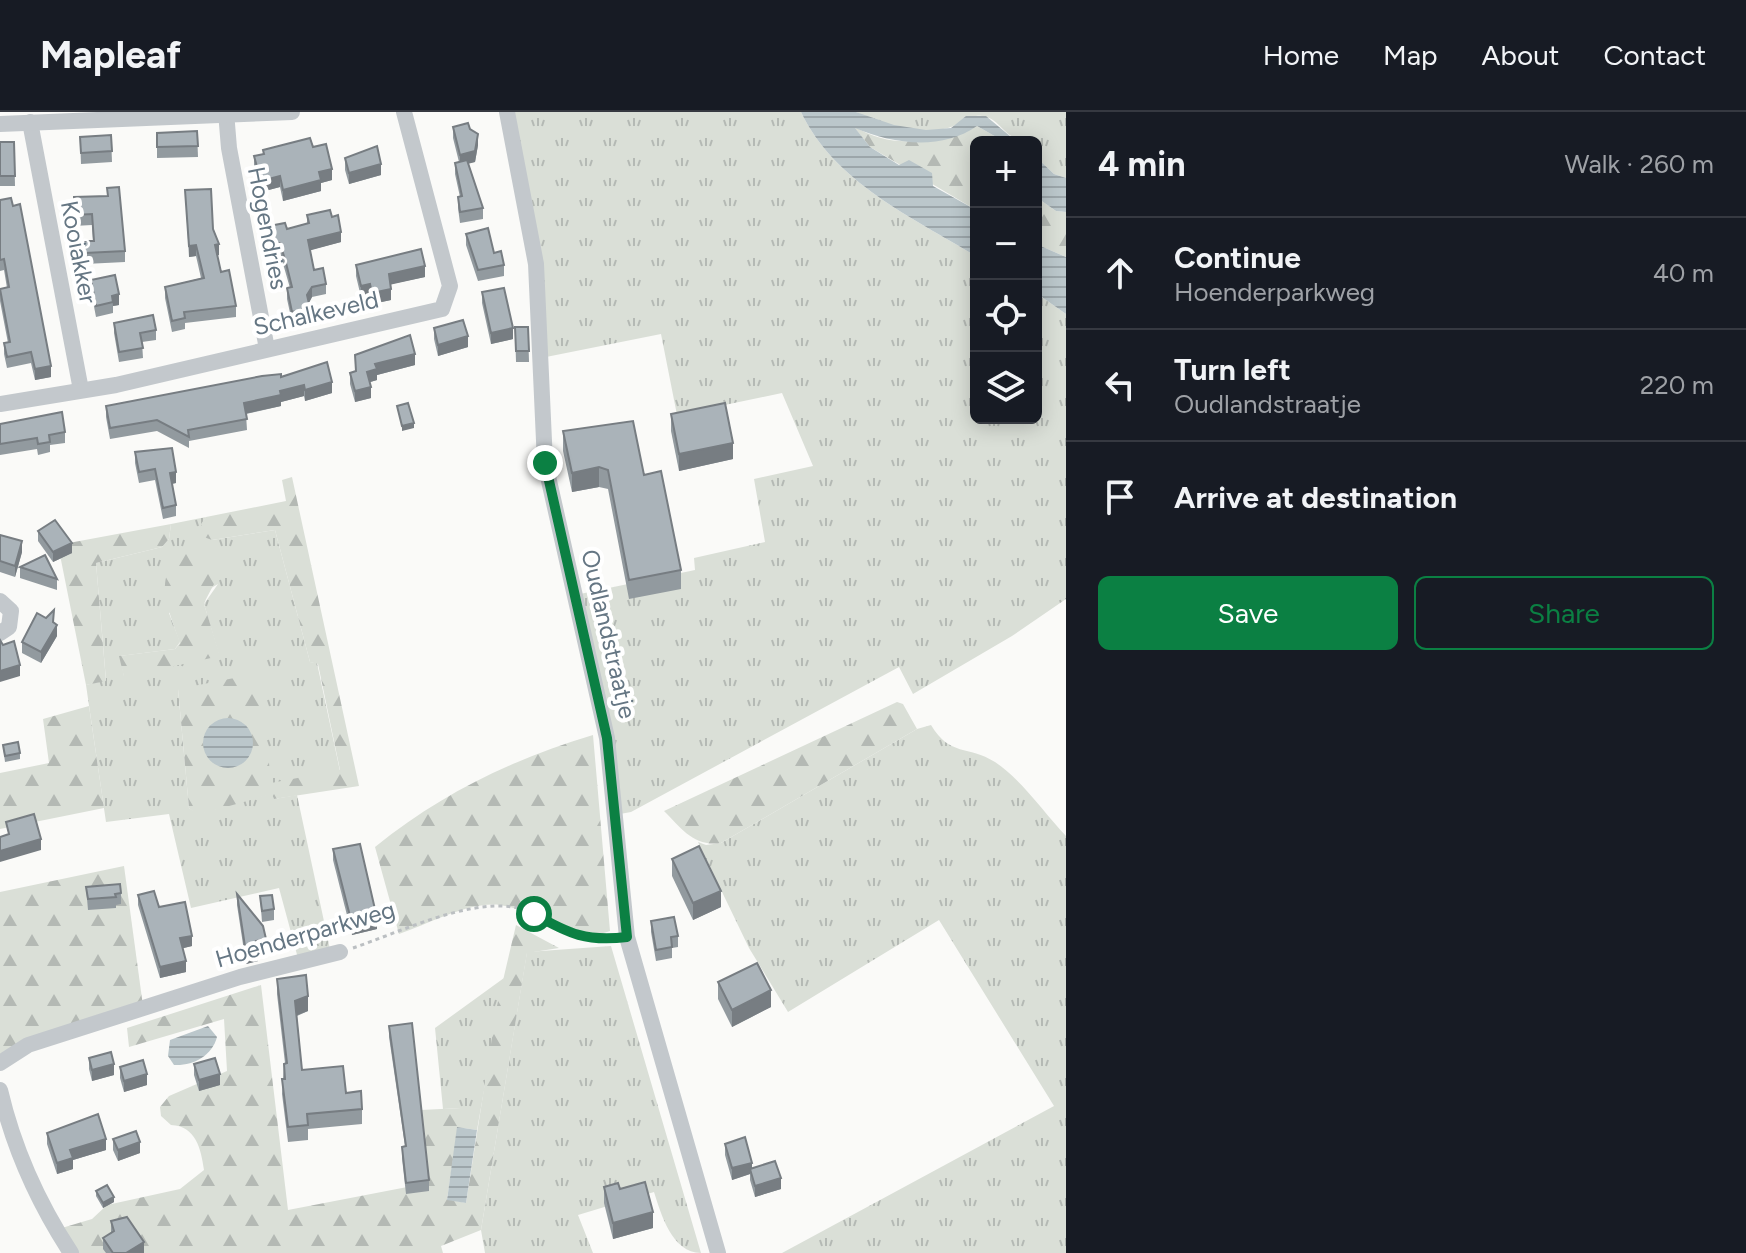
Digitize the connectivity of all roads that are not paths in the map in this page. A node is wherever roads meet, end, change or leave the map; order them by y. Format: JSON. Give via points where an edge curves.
{"nodes":[{"id":1,"x":292,"y":112,"type":"edge"},
{"id":2,"x":404,"y":112,"type":"edge"},
{"id":3,"x":507,"y":112,"type":"edge"},
{"id":4,"x":226,"y":114,"type":"edge"},
{"id":5,"x":30,"y":122,"type":"junction"},
{"id":6,"x":0,"y":124,"type":"edge"},
{"id":7,"x":267,"y":349,"type":"junction"},
{"id":8,"x":81,"y":390,"type":"junction"},
{"id":9,"x":0,"y":404,"type":"edge"},
{"id":10,"x":0,"y":601,"type":"edge"},
{"id":11,"x":0,"y":633,"type":"edge"},
{"id":12,"x":340,"y":952,"type":"road end"},
{"id":13,"x":0,"y":1063,"type":"edge"},
{"id":14,"x":0,"y":1090,"type":"edge"},
{"id":15,"x":71,"y":1253,"type":"edge"},
{"id":16,"x":718,"y":1253,"type":"edge"}],
"edges":[{"from":1,"to":4,"type":"street"},
{"from":2,"to":7,"type":"street","name":"Schalkeveld","via":[[450,286],[446,305]]},
{"from":3,"to":16,"type":"street","name":"Oudlandstraatje","via":[[536,264],[545,463],[607,738],[627,937]]},
{"from":4,"to":5,"type":"street"},
{"from":4,"to":7,"type":"street","name":"Hogendries"},
{"from":5,"to":6,"type":"street"},
{"from":5,"to":8,"type":"street","name":"Kooiakker"},
{"from":7,"to":8,"type":"street","name":"Schalkeveld"},
{"from":8,"to":9,"type":"street","name":"Schalkeveld"},
{"from":10,"to":11,"type":"street","via":[[11,611],[9,627]]},
{"from":12,"to":13,"type":"street","name":"Hoenderparkweg","via":[[240,977],[43,1040]]},
{"from":14,"to":15,"type":"street","via":[[13,1143]]}]}
